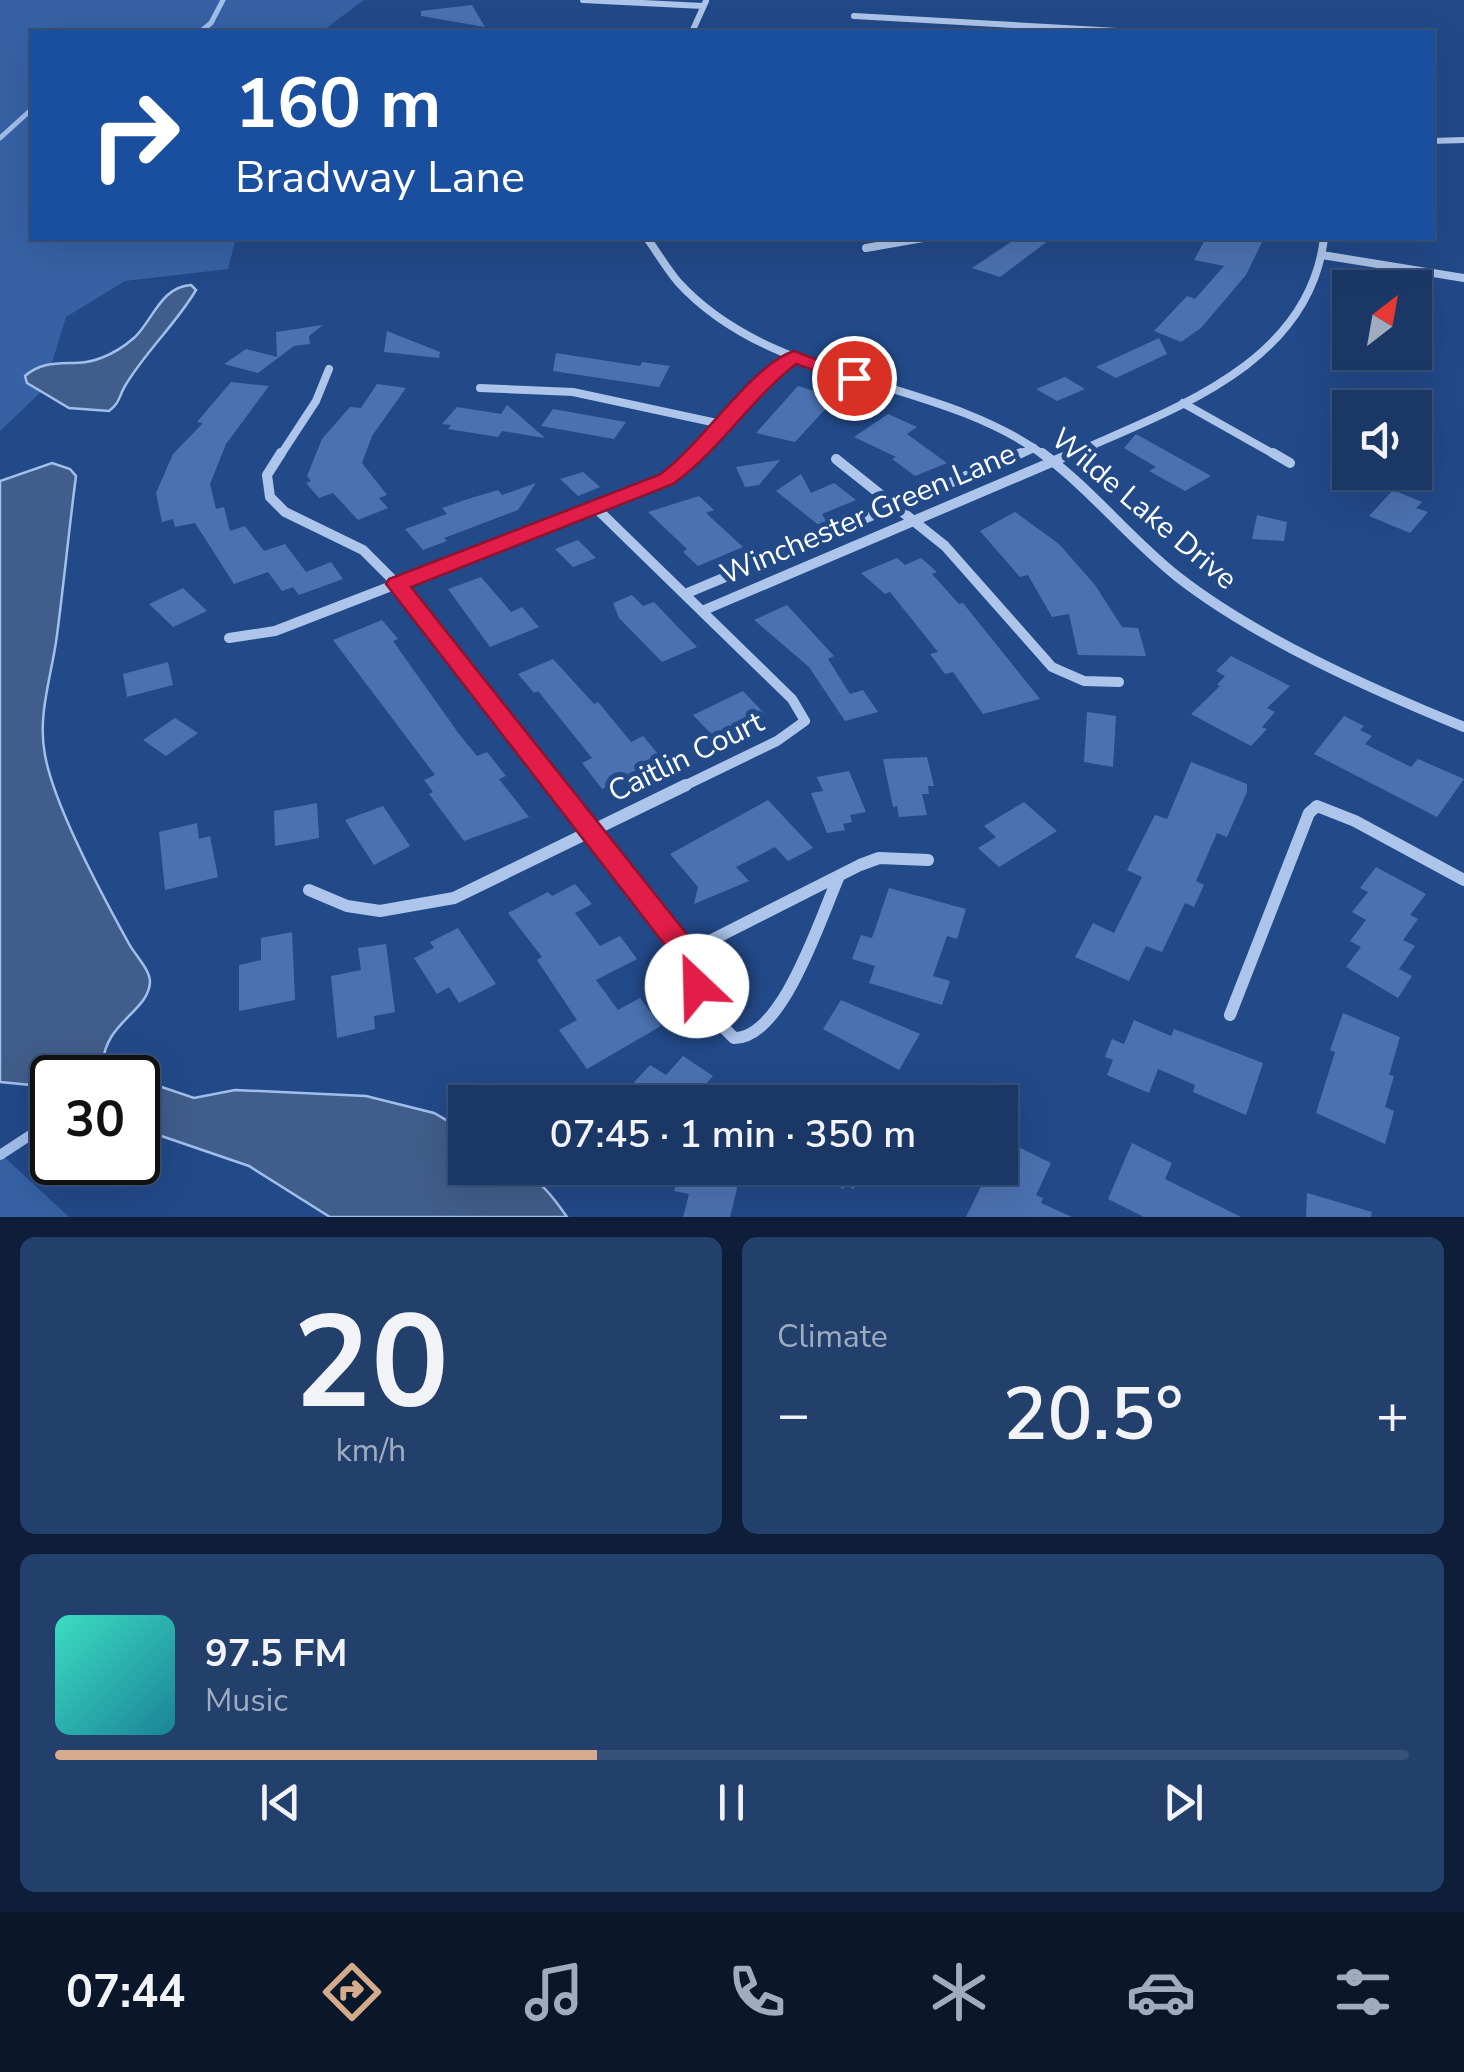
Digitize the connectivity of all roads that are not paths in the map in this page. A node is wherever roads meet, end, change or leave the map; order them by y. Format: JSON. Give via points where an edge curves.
{"nodes":[{"id":1,"x":584,"y":0,"type":"edge"},
{"id":2,"x":705,"y":3,"type":"edge"},
{"id":3,"x":854,"y":16,"type":"dead end"},
{"id":4,"x":693,"y":30,"type":"edge"},
{"id":5,"x":1100,"y":30,"type":"edge"},
{"id":6,"x":1464,"y":140,"type":"edge"},
{"id":7,"x":1435,"y":141,"type":"edge"},
{"id":8,"x":648,"y":240,"type":"edge"},
{"id":9,"x":912,"y":240,"type":"edge"},
{"id":10,"x":1324,"y":240,"type":"edge"},
{"id":11,"x":866,"y":248,"type":"dead end"},
{"id":12,"x":1322,"y":255,"type":"junction"},
{"id":13,"x":1464,"y":278,"type":"edge"},
{"id":14,"x":794,"y":357,"type":"junction"},
{"id":15,"x":329,"y":369,"type":"dead end"},
{"id":16,"x":480,"y":388,"type":"dead end"},
{"id":17,"x":1183,"y":403,"type":"junction"},
{"id":18,"x":726,"y":425,"type":"junction"},
{"id":19,"x":1034,"y":448,"type":"junction"},
{"id":20,"x":836,"y":459,"type":"dead end"},
{"id":21,"x":1054,"y":462,"type":"junction"},
{"id":22,"x":1290,"y":463,"type":"dead end"},
{"id":23,"x":897,"y":506,"type":"junction"},
{"id":24,"x":597,"y":509,"type":"junction"},
{"id":25,"x":917,"y":521,"type":"junction"},
{"id":26,"x":397,"y":584,"type":"junction"},
{"id":27,"x":684,"y":594,"type":"junction"},
{"id":28,"x":702,"y":612,"type":"junction"},
{"id":29,"x":229,"y":638,"type":"dead end"},
{"id":30,"x":1120,"y":682,"type":"dead end"},
{"id":31,"x":1464,"y":727,"type":"edge"},
{"id":32,"x":593,"y":831,"type":"junction"},
{"id":33,"x":928,"y":860,"type":"dead end"},
{"id":34,"x":839,"y":876,"type":"junction"},
{"id":35,"x":1464,"y":880,"type":"edge"},
{"id":36,"x":309,"y":890,"type":"dead end"},
{"id":37,"x":688,"y":952,"type":"junction"},
{"id":38,"x":1230,"y":1016,"type":"dead end"}],
"edges":[{"from":1,"to":2,"type":"street"},
{"from":2,"to":4,"type":"street"},
{"from":3,"to":5,"type":"street"},
{"from":6,"to":7,"type":"street"},
{"from":8,"to":14,"type":"street","name":"Wilde Lake Drive","via":[[691,294]]},
{"from":9,"to":11,"type":"street"},
{"from":10,"to":12,"type":"street","name":"Winchester Green Lane"},
{"from":12,"to":13,"type":"street"},
{"from":12,"to":17,"type":"street","name":"Winchester Green Lane","via":[[1304,306],[1282,333],[1252,361]]},
{"from":14,"to":18,"type":"street"},
{"from":14,"to":19,"type":"street","name":"Wilde Lake Drive","via":[[951,410]]},
{"from":15,"to":26,"type":"street","via":[[316,401],[267,474],[270,498],[284,512],[363,550]]},
{"from":16,"to":18,"type":"street","via":[[632,403]]},
{"from":17,"to":21,"type":"street","name":"Winchester Green Lane"},
{"from":17,"to":22,"type":"street"},
{"from":18,"to":24,"type":"street","via":[[666,480]]},
{"from":19,"to":21,"type":"street","name":"Wilde Lake Drive"},
{"from":19,"to":23,"type":"street","name":"Winchester Green Lane"},
{"from":20,"to":23,"type":"street"},
{"from":21,"to":25,"type":"street","name":"Winchester Green Lane"},
{"from":21,"to":31,"type":"street","name":"Wilde Lake Drive","via":[[1177,576],[1232,614]]},
{"from":23,"to":25,"type":"street"},
{"from":23,"to":27,"type":"street","name":"Winchester Green Lane"},
{"from":24,"to":26,"type":"street"},
{"from":24,"to":27,"type":"street","name":"Caitlin Court"},
{"from":25,"to":28,"type":"street","name":"Winchester Green Lane"},
{"from":25,"to":30,"type":"street","via":[[1052,667],[1084,682]]},
{"from":26,"to":29,"type":"street","via":[[275,631]]},
{"from":26,"to":32,"type":"street"},
{"from":27,"to":28,"type":"street","name":"Caitlin Court"},
{"from":28,"to":32,"type":"street","name":"Caitlin Court","via":[[792,699],[805,721],[778,741]]},
{"from":32,"to":36,"type":"street","name":"Caitlin Court","via":[[454,898],[410,910],[343,908]]},
{"from":32,"to":37,"type":"street"},
{"from":33,"to":34,"type":"street","via":[[879,858]]},
{"from":34,"to":37,"type":"street"},
{"from":34,"to":37,"type":"street","via":[[761,1030],[744,1038],[714,1021]]},
{"from":35,"to":38,"type":"street","via":[[1317,806]]}]}
